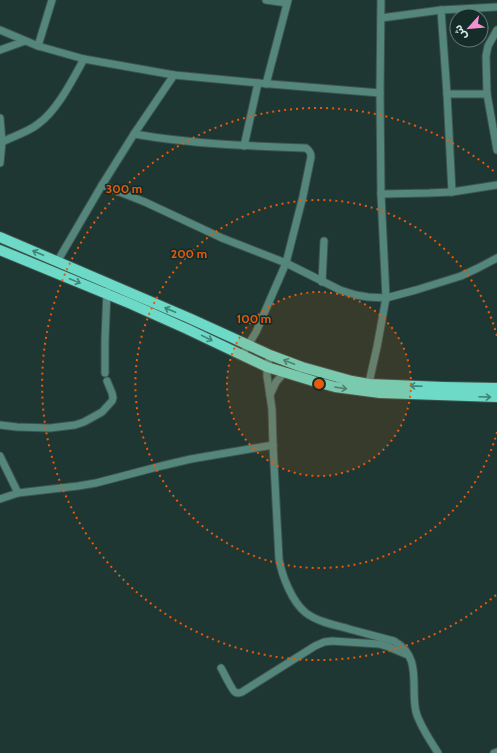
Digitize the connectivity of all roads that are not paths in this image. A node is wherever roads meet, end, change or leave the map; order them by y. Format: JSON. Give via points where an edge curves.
{"nodes":[{"id":1,"x":52,"y":0,"type":"edge"},
{"id":2,"x":266,"y":0,"type":"edge"},
{"id":3,"x":381,"y":0,"type":"edge"},
{"id":4,"x":288,"y":2,"type":"edge"},
{"id":5,"x":495,"y":4,"type":"edge"},
{"id":6,"x":441,"y":10,"type":"junction"},
{"id":7,"x":381,"y":18,"type":"junction"},
{"id":8,"x":0,"y":30,"type":"edge"},
{"id":9,"x":497,"y":30,"type":"edge"},
{"id":10,"x":25,"y":41,"type":"junction"},
{"id":11,"x":38,"y":46,"type":"junction"},
{"id":12,"x":0,"y":50,"type":"edge"},
{"id":13,"x":84,"y":59,"type":"junction"},
{"id":14,"x":174,"y":75,"type":"junction"},
{"id":15,"x":258,"y":83,"type":"junction"},
{"id":16,"x":266,"y":84,"type":"junction"},
{"id":17,"x":380,"y":93,"type":"junction"},
{"id":18,"x":447,"y":94,"type":"junction"},
{"id":19,"x":487,"y":94,"type":"junction"},
{"id":20,"x":0,"y":118,"type":"edge"},
{"id":21,"x":134,"y":134,"type":"junction"},
{"id":22,"x":2,"y":142,"type":"junction"},
{"id":23,"x":244,"y":146,"type":"junction"},
{"id":24,"x":497,"y":150,"type":"edge"},
{"id":25,"x":0,"y":163,"type":"edge"},
{"id":26,"x":497,"y":185,"type":"edge"},
{"id":27,"x":102,"y":186,"type":"junction"},
{"id":28,"x":452,"y":192,"type":"junction"},
{"id":29,"x":381,"y":194,"type":"junction"},
{"id":30,"x":0,"y":237,"type":"edge"},
{"id":31,"x":324,"y":241,"type":"dead end"},
{"id":32,"x":0,"y":250,"type":"edge"},
{"id":33,"x":497,"y":258,"type":"edge"},
{"id":34,"x":57,"y":262,"type":"junction"},
{"id":35,"x":286,"y":263,"type":"junction"},
{"id":36,"x":322,"y":282,"type":"junction"},
{"id":37,"x":109,"y":284,"type":"junction"},
{"id":38,"x":106,"y":294,"type":"junction"},
{"id":39,"x":386,"y":298,"type":"junction"},
{"id":40,"x":248,"y":345,"type":"junction"},
{"id":41,"x":242,"y":355,"type":"junction"},
{"id":42,"x":270,"y":355,"type":"junction"},
{"id":43,"x":267,"y":367,"type":"junction"},
{"id":44,"x":285,"y":372,"type":"junction"},
{"id":45,"x":105,"y":373,"type":"dead end"},
{"id":46,"x":107,"y":381,"type":"dead end"},
{"id":47,"x":368,"y":388,"type":"junction"},
{"id":48,"x":497,"y":388,"type":"edge"},
{"id":49,"x":270,"y":395,"type":"junction"},
{"id":50,"x":497,"y":397,"type":"edge"},
{"id":51,"x":0,"y":425,"type":"edge"},
{"id":52,"x":273,"y":445,"type":"junction"},
{"id":53,"x":0,"y":456,"type":"edge"},
{"id":54,"x":18,"y":493,"type":"junction"},
{"id":55,"x":0,"y":499,"type":"edge"},
{"id":56,"x":408,"y":655,"type":"junction"},
{"id":57,"x":221,"y":668,"type":"dead end"},
{"id":58,"x":497,"y":752,"type":"edge"},
{"id":59,"x":438,"y":753,"type":"edge"},
{"id":60,"x":494,"y":753,"type":"edge"}],
"edges":[{"from":1,"to":11,"type":"street"},
{"from":2,"to":4,"type":"street"},
{"from":3,"to":7,"type":"street"},
{"from":4,"to":16,"type":"street"},
{"from":5,"to":6,"type":"street"},
{"from":6,"to":7,"type":"street"},
{"from":6,"to":18,"type":"street"},
{"from":7,"to":17,"type":"street"},
{"from":8,"to":10,"type":"street"},
{"from":9,"to":19,"type":"street","via":[[488,46],[486,56]]},
{"from":10,"to":11,"type":"street"},
{"from":10,"to":12,"type":"street"},
{"from":11,"to":13,"type":"street"},
{"from":13,"to":14,"type":"street"},
{"from":13,"to":22,"type":"street","via":[[48,116],[37,125]]},
{"from":14,"to":15,"type":"street"},
{"from":14,"to":21,"type":"street"},
{"from":15,"to":16,"type":"street"},
{"from":15,"to":23,"type":"street"},
{"from":16,"to":17,"type":"street"},
{"from":17,"to":29,"type":"street"},
{"from":18,"to":19,"type":"street"},
{"from":18,"to":28,"type":"street"},
{"from":19,"to":24,"type":"street"},
{"from":20,"to":22,"type":"street"},
{"from":21,"to":23,"type":"street"},
{"from":21,"to":27,"type":"street"},
{"from":22,"to":25,"type":"street"},
{"from":23,"to":35,"type":"street","via":[[306,148],[311,154]]},
{"from":26,"to":28,"type":"street"},
{"from":27,"to":34,"type":"street"},
{"from":27,"to":35,"type":"street"},
{"from":28,"to":29,"type":"street"},
{"from":29,"to":39,"type":"street"},
{"from":34,"to":30,"type":"main road","one_way":true},
{"from":31,"to":36,"type":"street"},
{"from":32,"to":38,"type":"main road","one_way":true},
{"from":33,"to":39,"type":"street","via":[[461,276]]},
{"from":34,"to":37,"type":"main road"},
{"from":35,"to":36,"type":"street"},
{"from":35,"to":40,"type":"street"},
{"from":36,"to":39,"type":"street","via":[[356,295]]},
{"from":37,"to":38,"type":"street"},
{"from":40,"to":37,"type":"main road","one_way":true},
{"from":38,"to":41,"type":"main road","one_way":true},
{"from":38,"to":45,"type":"street"},
{"from":39,"to":47,"type":"street"},
{"from":40,"to":41,"type":"street"},
{"from":40,"to":42,"type":"main road"},
{"from":41,"to":43,"type":"main road"},
{"from":42,"to":43,"type":"street"},
{"from":47,"to":42,"type":"main road","one_way":true},
{"from":43,"to":44,"type":"main road"},
{"from":43,"to":49,"type":"street"},
{"from":44,"to":47,"type":"main road","one_way":true,"via":[[335,387]]},
{"from":44,"to":49,"type":"street","via":[[276,382]]},
{"from":46,"to":51,"type":"street","via":[[112,401],[102,412],[84,422],[50,428]]},
{"from":48,"to":47,"type":"main road","one_way":true},
{"from":47,"to":50,"type":"main road","one_way":true,"via":[[380,393]]},
{"from":49,"to":52,"type":"street"},
{"from":52,"to":54,"type":"street","via":[[161,466],[96,483]]},
{"from":52,"to":56,"type":"street","via":[[279,559],[295,600],[315,618],[394,642]]},
{"from":53,"to":54,"type":"street"},
{"from":54,"to":55,"type":"street"},
{"from":56,"to":57,"type":"street","via":[[379,644],[324,642],[238,693],[232,689]]},
{"from":56,"to":59,"type":"street","via":[[414,671],[416,711]]},
{"from":58,"to":60,"type":"street"}]}
